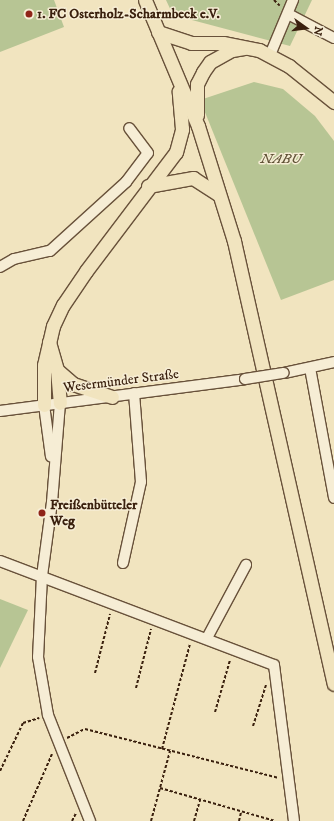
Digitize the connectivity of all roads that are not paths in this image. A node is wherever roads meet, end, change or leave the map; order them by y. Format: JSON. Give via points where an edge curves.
{"nodes":[{"id":1,"x":145,"y":0,"type":"edge"},
{"id":2,"x":293,"y":0,"type":"edge"},
{"id":3,"x":288,"y":14,"type":"junction"},
{"id":4,"x":158,"y":32,"type":"junction"},
{"id":5,"x":334,"y":38,"type":"edge"},
{"id":6,"x":246,"y":47,"type":"junction"},
{"id":7,"x":270,"y":55,"type":"junction"},
{"id":8,"x":177,"y":76,"type":"junction"},
{"id":9,"x":334,"y":102,"type":"edge"},
{"id":10,"x":198,"y":126,"type":"junction"},
{"id":11,"x":129,"y":128,"type":"dead end"},
{"id":12,"x":148,"y":186,"type":"junction"},
{"id":13,"x":219,"y":195,"type":"junction"},
{"id":14,"x":0,"y":267,"type":"edge"},
{"id":15,"x":50,"y":342,"type":"junction"},
{"id":16,"x":334,"y":362,"type":"edge"},
{"id":17,"x":310,"y":368,"type":"junction"},
{"id":18,"x":57,"y":370,"type":"junction"},
{"id":19,"x":134,"y":394,"type":"junction"},
{"id":20,"x":112,"y":397,"type":"junction"},
{"id":21,"x":60,"y":403,"type":"junction"},
{"id":22,"x":44,"y":405,"type":"junction"},
{"id":23,"x":0,"y":411,"type":"edge"},
{"id":24,"x":53,"y":466,"type":"junction"},
{"id":25,"x":334,"y":498,"type":"edge"},
{"id":26,"x":0,"y":561,"type":"edge"},
{"id":27,"x":123,"y":563,"type":"dead end"},
{"id":28,"x":246,"y":565,"type":"dead end"},
{"id":29,"x":42,"y":576,"type":"junction"},
{"id":30,"x":207,"y":638,"type":"junction"},
{"id":31,"x":334,"y":684,"type":"edge"},
{"id":32,"x":90,"y":821,"type":"edge"},
{"id":33,"x":294,"y":821,"type":"edge"}],
"edges":[{"from":1,"to":4,"type":"main road"},
{"from":2,"to":3,"type":"street"},
{"from":3,"to":5,"type":"street"},
{"from":3,"to":7,"type":"street"},
{"from":4,"to":6,"type":"main road","via":[[191,42]]},
{"from":4,"to":8,"type":"main road"},
{"from":6,"to":7,"type":"main road"},
{"from":6,"to":10,"type":"main road","via":[[232,50],[216,59],[203,72],[197,84]]},
{"from":7,"to":9,"type":"main road","via":[[308,79]]},
{"from":8,"to":10,"type":"main road"},
{"from":8,"to":12,"type":"main road","via":[[182,116],[180,140],[176,152]]},
{"from":10,"to":13,"type":"main road"},
{"from":11,"to":14,"type":"street","via":[[148,153],[126,182],[50,251],[14,259]]},
{"from":12,"to":13,"type":"main road","via":[[194,178]]},
{"from":12,"to":15,"type":"main road","via":[[63,305]]},
{"from":13,"to":31,"type":"main road","via":[[234,241]]},
{"from":15,"to":18,"type":"main road"},
{"from":15,"to":22,"type":"main road","via":[[44,365]]},
{"from":16,"to":17,"type":"street","name":"Wesermünder Straße"},
{"from":17,"to":19,"type":"street","name":"Wesermünder Straße","bridge":true},
{"from":17,"to":25,"type":"street"},
{"from":18,"to":20,"type":"main road","via":[[73,384]]},
{"from":18,"to":21,"type":"main road"},
{"from":19,"to":20,"type":"street","name":"Wesermünder Straße"},
{"from":19,"to":27,"type":"street","via":[[141,482]]},
{"from":20,"to":21,"type":"street","name":"Wesermünder Straße"},
{"from":21,"to":22,"type":"street","name":"Wesermünder Straße"},
{"from":21,"to":24,"type":"street"},
{"from":22,"to":23,"type":"street","name":"Wesermünder Straße"},
{"from":22,"to":24,"type":"street"},
{"from":24,"to":29,"type":"street","via":[[52,502]]},
{"from":26,"to":29,"type":"street"},
{"from":28,"to":30,"type":"street"},
{"from":29,"to":30,"type":"street"},
{"from":29,"to":32,"type":"street","via":[[38,657],[48,716]]},
{"from":30,"to":33,"type":"street","via":[[274,665]]}]}
